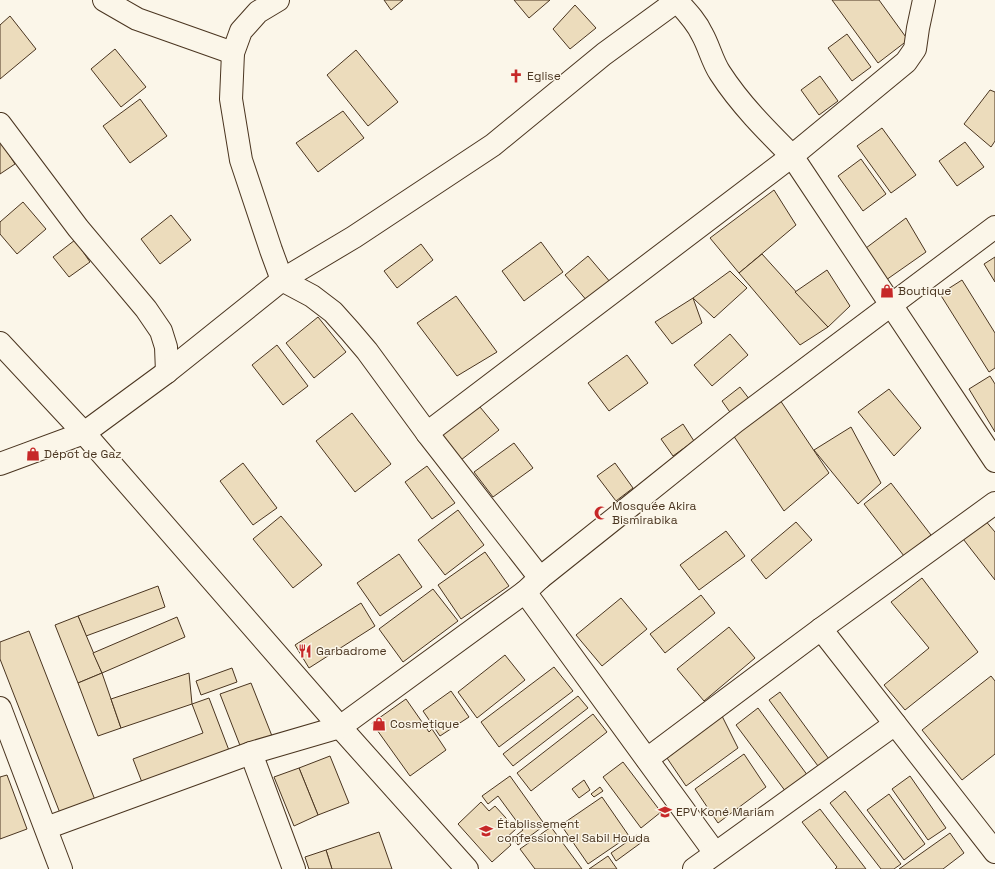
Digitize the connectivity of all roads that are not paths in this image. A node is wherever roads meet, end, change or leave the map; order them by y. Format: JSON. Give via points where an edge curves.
{"nodes":[{"id":1,"x":104,"y":0,"type":"edge"},
{"id":2,"x":278,"y":0,"type":"edge"},
{"id":3,"x":677,"y":0,"type":"edge"},
{"id":4,"x":924,"y":0,"type":"edge"},
{"id":5,"x":233,"y":53,"type":"junction"},
{"id":6,"x":0,"y":124,"type":"edge"},
{"id":7,"x":792,"y":156,"type":"junction"},
{"id":8,"x":995,"y":227,"type":"edge"},
{"id":9,"x":282,"y":280,"type":"junction"},
{"id":10,"x":890,"y":305,"type":"junction"},
{"id":11,"x":0,"y":343,"type":"edge"},
{"id":12,"x":167,"y":372,"type":"junction"},
{"id":13,"x":84,"y":433,"type":"junction"},
{"id":14,"x":427,"y":433,"type":"junction"},
{"id":15,"x":995,"y":461,"type":"edge"},
{"id":16,"x":0,"y":464,"type":"edge"},
{"id":17,"x":995,"y":503,"type":"edge"},
{"id":18,"x":532,"y":585,"type":"junction"},
{"id":19,"x":821,"y":629,"type":"junction"},
{"id":20,"x":0,"y":708,"type":"edge"},
{"id":21,"x":895,"y":724,"type":"junction"},
{"id":22,"x":340,"y":727,"type":"junction"},
{"id":23,"x":251,"y":753,"type":"junction"},
{"id":24,"x":647,"y":758,"type":"junction"},
{"id":25,"x":46,"y":828,"type":"junction"},
{"id":26,"x":995,"y":852,"type":"edge"},
{"id":27,"x":715,"y":853,"type":"junction"},
{"id":28,"x":61,"y":869,"type":"edge"},
{"id":29,"x":294,"y":869,"type":"edge"},
{"id":30,"x":467,"y":869,"type":"edge"},
{"id":31,"x":694,"y":869,"type":"edge"}],
"edges":[{"from":1,"to":5,"type":"street","via":[[137,19]]},
{"from":2,"to":5,"type":"street","via":[[258,12],[242,31]]},
{"from":3,"to":7,"type":"street","via":[[703,34],[719,72],[736,96]]},
{"from":3,"to":9,"type":"street","via":[[604,54],[493,144],[354,237]]},
{"from":4,"to":7,"type":"street","via":[[915,49],[906,62]]},
{"from":5,"to":9,"type":"street","via":[[231,99],[242,160]]},
{"from":6,"to":12,"type":"street","via":[[78,228],[146,309],[161,331],[166,347]]},
{"from":7,"to":10,"type":"street"},
{"from":7,"to":14,"type":"street"},
{"from":8,"to":10,"type":"street"},
{"from":9,"to":12,"type":"street"},
{"from":9,"to":14,"type":"street","via":[[312,296],[333,312],[367,351]]},
{"from":10,"to":15,"type":"street"},
{"from":10,"to":18,"type":"street","via":[[735,422]]},
{"from":11,"to":13,"type":"street"},
{"from":12,"to":13,"type":"street"},
{"from":13,"to":16,"type":"street"},
{"from":13,"to":22,"type":"street"},
{"from":14,"to":18,"type":"street"},
{"from":17,"to":19,"type":"street"},
{"from":18,"to":22,"type":"street"},
{"from":18,"to":24,"type":"street"},
{"from":19,"to":21,"type":"street"},
{"from":19,"to":24,"type":"street"},
{"from":20,"to":25,"type":"street"},
{"from":21,"to":26,"type":"street"},
{"from":21,"to":27,"type":"street"},
{"from":22,"to":23,"type":"street"},
{"from":22,"to":30,"type":"street"},
{"from":23,"to":25,"type":"street"},
{"from":23,"to":29,"type":"street"},
{"from":24,"to":27,"type":"street"},
{"from":25,"to":28,"type":"street"},
{"from":27,"to":31,"type":"street"}]}
